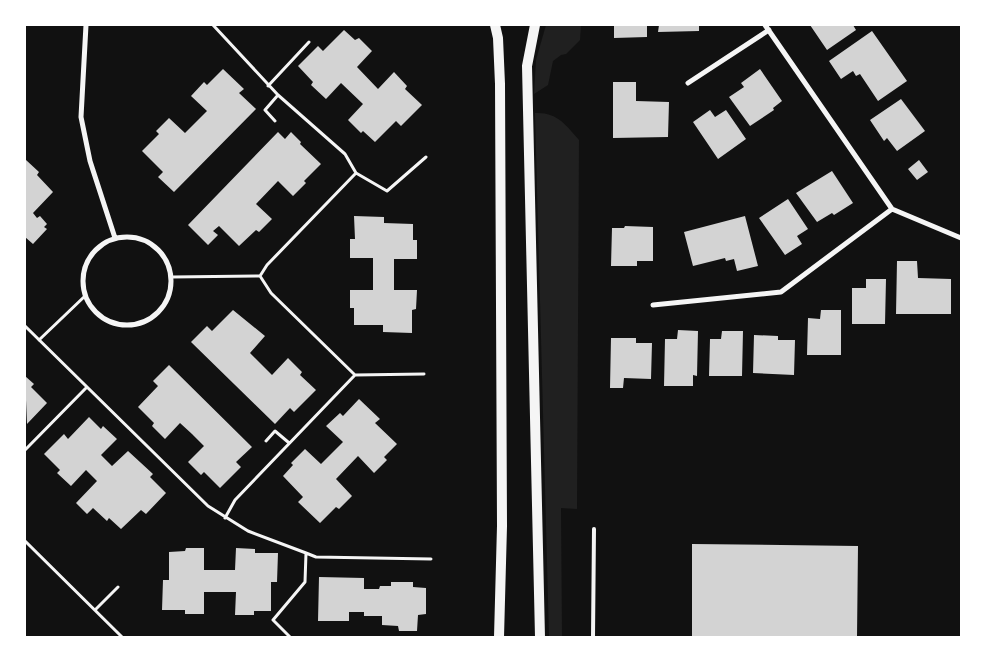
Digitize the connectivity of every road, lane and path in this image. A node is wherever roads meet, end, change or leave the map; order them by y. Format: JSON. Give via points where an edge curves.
{"nodes":[{"id":1,"x":86,"y":25,"type":"edge"},
{"id":2,"x":214,"y":25,"type":"edge"},
{"id":3,"x":495,"y":25,"type":"edge"},
{"id":4,"x":535,"y":25,"type":"edge"},
{"id":5,"x":767,"y":28,"type":"edge"},
{"id":6,"x":309,"y":42,"type":"dead end"},
{"id":7,"x":688,"y":83,"type":"dead end"},
{"id":8,"x":268,"y":86,"type":"junction"},
{"id":9,"x":278,"y":96,"type":"junction"},
{"id":10,"x":275,"y":121,"type":"dead end"},
{"id":11,"x":426,"y":157,"type":"dead end"},
{"id":12,"x":356,"y":173,"type":"junction"},
{"id":13,"x":892,"y":209,"type":"junction"},
{"id":14,"x":115,"y":238,"type":"junction"},
{"id":15,"x":961,"y":238,"type":"edge"},
{"id":16,"x":260,"y":276,"type":"junction"},
{"id":17,"x":172,"y":278,"type":"junction"},
{"id":18,"x":85,"y":296,"type":"junction"},
{"id":19,"x":653,"y":305,"type":"dead end"},
{"id":20,"x":25,"y":326,"type":"edge"},
{"id":21,"x":39,"y":340,"type":"junction"},
{"id":22,"x":424,"y":374,"type":"dead end"},
{"id":23,"x":355,"y":375,"type":"junction"},
{"id":24,"x":87,"y":387,"type":"junction"},
{"id":25,"x":266,"y":440,"type":"dead end"},
{"id":26,"x":288,"y":442,"type":"junction"},
{"id":27,"x":25,"y":450,"type":"edge"},
{"id":28,"x":225,"y":518,"type":"junction"},
{"id":29,"x":594,"y":530,"type":"dead end"},
{"id":30,"x":25,"y":541,"type":"edge"},
{"id":31,"x":306,"y":553,"type":"junction"},
{"id":32,"x":431,"y":559,"type":"dead end"},
{"id":33,"x":118,"y":587,"type":"dead end"},
{"id":34,"x":95,"y":610,"type":"junction"},
{"id":35,"x":122,"y":637,"type":"edge"},
{"id":36,"x":290,"y":637,"type":"edge"},
{"id":37,"x":499,"y":637,"type":"edge"},
{"id":38,"x":540,"y":637,"type":"edge"},
{"id":39,"x":593,"y":637,"type":"edge"}],
"edges":[{"from":1,"to":14,"type":"street","via":[[81,117],[90,162]]},
{"from":2,"to":8,"type":"path"},
{"from":3,"to":37,"type":"main road","via":[[500,94],[502,526]]},
{"from":4,"to":38,"type":"main road","via":[[527,66]]},
{"from":5,"to":7,"type":"street"},
{"from":5,"to":13,"type":"street"},
{"from":6,"to":8,"type":"path"},
{"from":8,"to":9,"type":"path"},
{"from":9,"to":10,"type":"path","via":[[265,110]]},
{"from":9,"to":12,"type":"path","via":[[344,154]]},
{"from":11,"to":12,"type":"path","via":[[387,191]]},
{"from":12,"to":16,"type":"path"},
{"from":13,"to":15,"type":"street"},
{"from":13,"to":19,"type":"street","via":[[781,292]]},
{"from":14,"to":17,"type":"street","via":[[144,240],[157,248],[169,266]]},
{"from":14,"to":18,"type":"street","via":[[92,254],[84,274]]},
{"from":16,"to":17,"type":"path"},
{"from":16,"to":23,"type":"path","via":[[271,293]]},
{"from":17,"to":18,"type":"street","via":[[164,307],[141,324],[113,324],[101,318]]},
{"from":18,"to":21,"type":"path"},
{"from":20,"to":21,"type":"path"},
{"from":21,"to":24,"type":"path"},
{"from":22,"to":23,"type":"path"},
{"from":23,"to":26,"type":"path"},
{"from":24,"to":27,"type":"path"},
{"from":24,"to":28,"type":"path","via":[[208,506]]},
{"from":25,"to":26,"type":"path","via":[[275,431]]},
{"from":26,"to":28,"type":"path","via":[[235,500]]},
{"from":28,"to":31,"type":"path","via":[[248,531]]},
{"from":29,"to":39,"type":"lane"},
{"from":30,"to":34,"type":"path"},
{"from":31,"to":32,"type":"path","via":[[316,557]]},
{"from":31,"to":36,"type":"path","via":[[305,582],[273,620]]},
{"from":33,"to":34,"type":"path"},
{"from":34,"to":35,"type":"path"}]}
